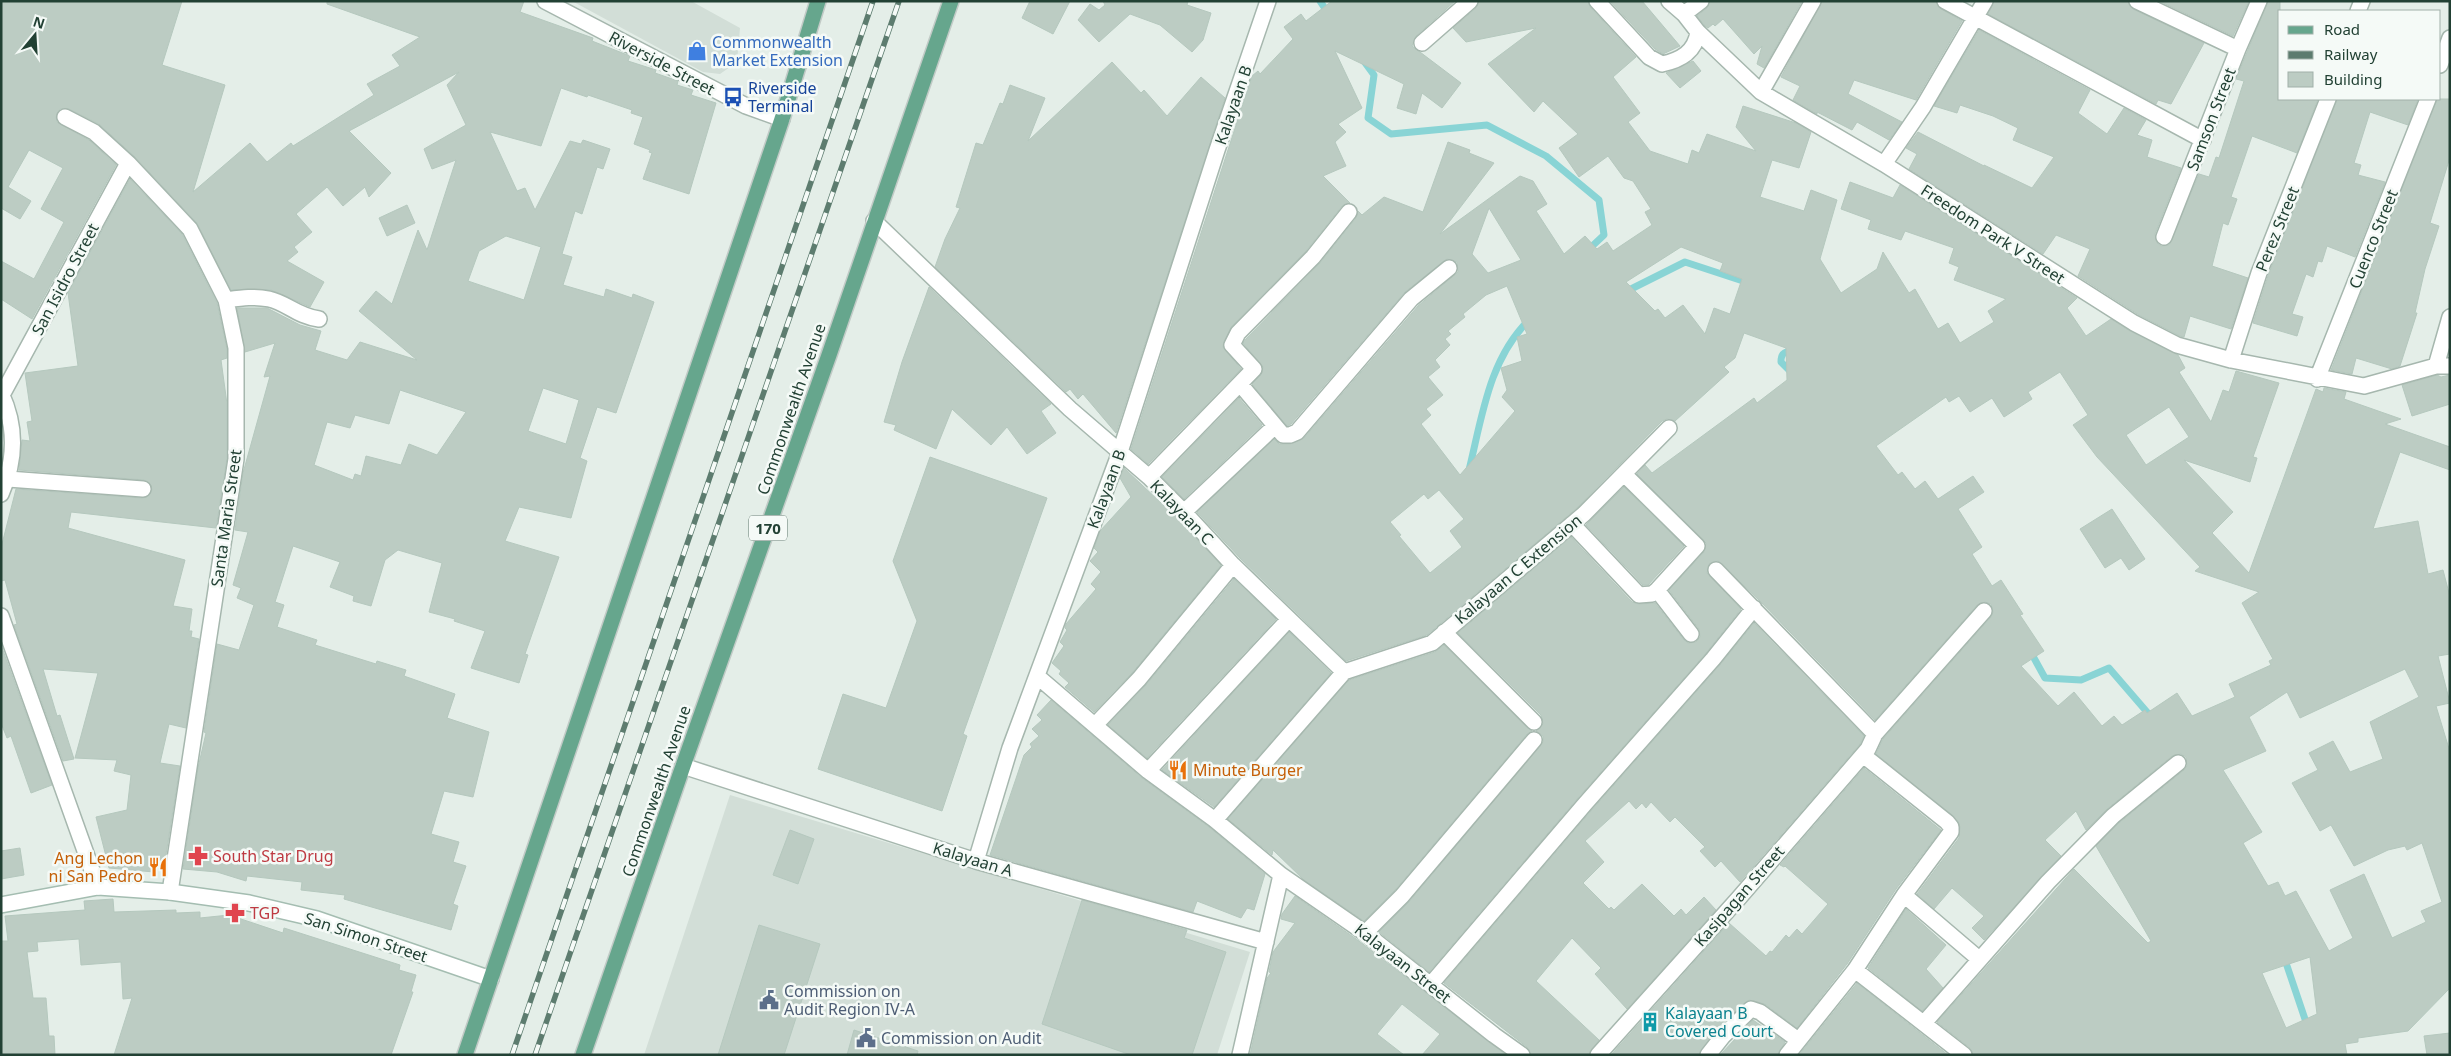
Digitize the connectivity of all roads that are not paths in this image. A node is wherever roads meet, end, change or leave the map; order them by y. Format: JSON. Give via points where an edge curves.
{"nodes":[{"id":1,"x":545,"y":1,"type":"edge"},
{"id":2,"x":818,"y":1,"type":"edge"},
{"id":3,"x":951,"y":1,"type":"edge"},
{"id":4,"x":1268,"y":1,"type":"edge"},
{"id":5,"x":1470,"y":1,"type":"edge"},
{"id":6,"x":1597,"y":1,"type":"edge"},
{"id":7,"x":1669,"y":1,"type":"edge"},
{"id":8,"x":1701,"y":1,"type":"edge"},
{"id":9,"x":1813,"y":1,"type":"edge"},
{"id":10,"x":1945,"y":1,"type":"edge"},
{"id":11,"x":1985,"y":1,"type":"edge"},
{"id":12,"x":2137,"y":1,"type":"edge"},
{"id":13,"x":2259,"y":1,"type":"edge"},
{"id":14,"x":1684,"y":14,"type":"junction"},
{"id":15,"x":1977,"y":17,"type":"junction"},
{"id":16,"x":1698,"y":32,"type":"junction"},
{"id":17,"x":2450,"y":38,"type":"edge"},
{"id":18,"x":1422,"y":43,"type":"dead end"},
{"id":19,"x":2238,"y":49,"type":"junction"},
{"id":20,"x":2441,"y":62,"type":"edge"},
{"id":21,"x":1761,"y":92,"type":"junction"},
{"id":22,"x":2328,"y":100,"type":"edge"},
{"id":23,"x":2428,"y":100,"type":"edge"},
{"id":24,"x":65,"y":118,"type":"dead end"},
{"id":25,"x":782,"y":119,"type":"junction"},
{"id":26,"x":2203,"y":140,"type":"junction"},
{"id":27,"x":128,"y":163,"type":"junction"},
{"id":28,"x":1884,"y":164,"type":"junction"},
{"id":29,"x":1349,"y":212,"type":"dead end"},
{"id":30,"x":874,"y":221,"type":"junction"},
{"id":31,"x":2164,"y":238,"type":"dead end"},
{"id":32,"x":1449,"y":268,"type":"dead end"},
{"id":33,"x":226,"y":300,"type":"junction"},
{"id":34,"x":2450,"y":317,"type":"edge"},
{"id":35,"x":319,"y":319,"type":"dead end"},
{"id":36,"x":2231,"y":360,"type":"junction"},
{"id":37,"x":2443,"y":366,"type":"edge"},
{"id":38,"x":2316,"y":378,"type":"junction"},
{"id":39,"x":1240,"y":384,"type":"junction"},
{"id":40,"x":2,"y":394,"type":"edge"},
{"id":41,"x":1275,"y":426,"type":"junction"},
{"id":42,"x":1669,"y":428,"type":"dead end"},
{"id":43,"x":1120,"y":452,"type":"junction"},
{"id":44,"x":1624,"y":474,"type":"junction"},
{"id":45,"x":1149,"y":477,"type":"junction"},
{"id":46,"x":8,"y":479,"type":"junction"},
{"id":47,"x":143,"y":489,"type":"dead end"},
{"id":48,"x":1,"y":494,"type":"edge"},
{"id":49,"x":1184,"y":512,"type":"junction"},
{"id":50,"x":1572,"y":524,"type":"junction"},
{"id":51,"x":1233,"y":565,"type":"junction"},
{"id":52,"x":1716,"y":570,"type":"dead end"},
{"id":53,"x":1657,"y":590,"type":"junction"},
{"id":54,"x":1754,"y":608,"type":"junction"},
{"id":55,"x":1984,"y":612,"type":"dead end"},
{"id":56,"x":1,"y":616,"type":"edge"},
{"id":57,"x":1289,"y":618,"type":"junction"},
{"id":58,"x":1444,"y":632,"type":"junction"},
{"id":59,"x":1691,"y":634,"type":"dead end"},
{"id":60,"x":1344,"y":672,"type":"junction"},
{"id":61,"x":1037,"y":676,"type":"junction"},
{"id":62,"x":1534,"y":722,"type":"dead end"},
{"id":63,"x":1095,"y":725,"type":"junction"},
{"id":64,"x":1875,"y":734,"type":"junction"},
{"id":65,"x":1534,"y":740,"type":"dead end"},
{"id":66,"x":1863,"y":755,"type":"junction"},
{"id":67,"x":2178,"y":762,"type":"dead end"},
{"id":68,"x":683,"y":766,"type":"junction"},
{"id":69,"x":1148,"y":771,"type":"junction"},
{"id":70,"x":1215,"y":820,"type":"junction"},
{"id":71,"x":976,"y":861,"type":"junction"},
{"id":72,"x":1282,"y":875,"type":"junction"},
{"id":73,"x":98,"y":887,"type":"junction"},
{"id":74,"x":170,"y":892,"type":"junction"},
{"id":75,"x":1904,"y":895,"type":"junction"},
{"id":76,"x":1,"y":905,"type":"edge"},
{"id":77,"x":1365,"y":933,"type":"junction"},
{"id":78,"x":1266,"y":942,"type":"junction"},
{"id":79,"x":1979,"y":959,"type":"junction"},
{"id":80,"x":1855,"y":970,"type":"junction"},
{"id":81,"x":491,"y":979,"type":"junction"},
{"id":82,"x":1431,"y":984,"type":"junction"},
{"id":83,"x":1924,"y":1023,"type":"junction"},
{"id":84,"x":1798,"y":1040,"type":"junction"},
{"id":85,"x":465,"y":1055,"type":"edge"},
{"id":86,"x":583,"y":1055,"type":"edge"},
{"id":87,"x":1240,"y":1055,"type":"edge"},
{"id":88,"x":1522,"y":1055,"type":"edge"},
{"id":89,"x":1598,"y":1055,"type":"edge"},
{"id":90,"x":1708,"y":1055,"type":"edge"},
{"id":91,"x":1787,"y":1055,"type":"edge"},
{"id":92,"x":1964,"y":1055,"type":"edge"}],
"edges":[{"from":1,"to":25,"type":"street","name":"Riverside Street","via":[[746,106]]},
{"from":2,"to":25,"type":"main road"},
{"from":3,"to":30,"type":"main road","name":"Commonwealth Avenue","number":"170"},
{"from":4,"to":43,"type":"street","name":"Kalayaan B"},
{"from":5,"to":18,"type":"street"},
{"from":6,"to":16,"type":"street","via":[[1648,57],[1662,64],[1690,52]]},
{"from":7,"to":14,"type":"street","name":"Freedom Park V Street"},
{"from":8,"to":14,"type":"street"},
{"from":9,"to":21,"type":"street"},
{"from":10,"to":15,"type":"street"},
{"from":11,"to":15,"type":"street"},
{"from":12,"to":19,"type":"street"},
{"from":13,"to":19,"type":"street","name":"Samson Street"},
{"from":14,"to":16,"type":"street","name":"Freedom Park V Street"},
{"from":15,"to":26,"type":"street"},
{"from":15,"to":28,"type":"street"},
{"from":16,"to":21,"type":"street","name":"Freedom Park V Street"},
{"from":17,"to":20,"type":"street"},
{"from":19,"to":26,"type":"street","name":"Samson Street"},
{"from":21,"to":28,"type":"street","name":"Freedom Park V Street"},
{"from":22,"to":36,"type":"street","name":"Perez Street","via":[[2259,273]]},
{"from":23,"to":38,"type":"street","name":"Cuenco Street"},
{"from":24,"to":27,"type":"street","name":"Santa Maria Street","via":[[94,132]]},
{"from":25,"to":81,"type":"main road"},
{"from":26,"to":31,"type":"street","name":"Samson Street"},
{"from":27,"to":33,"type":"street","name":"Santa Maria Street","via":[[190,228]]},
{"from":27,"to":40,"type":"street","name":"San Isidro Street"},
{"from":28,"to":36,"type":"street","name":"Freedom Park V Street","via":[[2134,322],[2177,345]]},
{"from":29,"to":39,"type":"street","via":[[1313,257],[1238,333],[1232,345],[1254,369]]},
{"from":30,"to":43,"type":"street","name":"Kalayaan C","via":[[1070,409]]},
{"from":30,"to":68,"type":"main road","name":"Commonwealth Avenue","number":"170"},
{"from":32,"to":41,"type":"street","via":[[1411,300],[1297,432],[1283,435]]},
{"from":33,"to":35,"type":"street","via":[[251,296],[270,299],[296,313]]},
{"from":33,"to":74,"type":"street","name":"Santa Maria Street","via":[[236,348],[236,459]]},
{"from":34,"to":37,"type":"street"},
{"from":36,"to":38,"type":"street","name":"Freedom Park V Street"},
{"from":37,"to":38,"type":"street","name":"Freedom Park V Street","via":[[2364,386]]},
{"from":39,"to":41,"type":"street"},
{"from":39,"to":45,"type":"street"},
{"from":40,"to":46,"type":"street","name":"San Isidro Street","via":[[13,427]]},
{"from":41,"to":49,"type":"street"},
{"from":42,"to":44,"type":"street","name":"Kalayaan C Extension"},
{"from":43,"to":45,"type":"street","name":"Kalayaan C"},
{"from":43,"to":61,"type":"street","name":"Kalayaan B"},
{"from":44,"to":50,"type":"street","name":"Kalayaan C Extension"},
{"from":44,"to":53,"type":"street","via":[[1697,546]]},
{"from":45,"to":49,"type":"street","name":"Kalayaan C"},
{"from":46,"to":47,"type":"street"},
{"from":46,"to":48,"type":"street","name":"San Isidro Street"},
{"from":49,"to":51,"type":"street","name":"Kalayaan C"},
{"from":50,"to":53,"type":"street","via":[[1639,595],[1652,594]]},
{"from":50,"to":58,"type":"street","name":"Kalayaan C Extension"},
{"from":51,"to":57,"type":"street","name":"Kalayaan C"},
{"from":51,"to":63,"type":"street","via":[[1139,678]]},
{"from":52,"to":54,"type":"street"},
{"from":53,"to":59,"type":"street"},
{"from":54,"to":64,"type":"street"},
{"from":54,"to":82,"type":"street"},
{"from":55,"to":64,"type":"street","name":"Kasipagan Street"},
{"from":56,"to":73,"type":"street"},
{"from":57,"to":60,"type":"street","name":"Kalayaan C"},
{"from":57,"to":69,"type":"street"},
{"from":58,"to":60,"type":"street","name":"Kalayaan C Extension","via":[[1432,644]]},
{"from":58,"to":62,"type":"street"},
{"from":60,"to":70,"type":"street"},
{"from":61,"to":63,"type":"street"},
{"from":61,"to":71,"type":"street","name":"Kalayaan B","via":[[1010,748]]},
{"from":63,"to":69,"type":"street"},
{"from":64,"to":66,"type":"street","name":"Kasipagan Street"},
{"from":65,"to":77,"type":"street","via":[[1408,890]]},
{"from":66,"to":75,"type":"street","via":[[1951,826],[1949,838]]},
{"from":66,"to":89,"type":"street","name":"Kasipagan Street"},
{"from":67,"to":79,"type":"street","via":[[2113,816]]},
{"from":68,"to":71,"type":"street","name":"Kalayaan A"},
{"from":68,"to":86,"type":"main road","name":"Commonwealth Avenue","number":"170"},
{"from":69,"to":70,"type":"street"},
{"from":70,"to":72,"type":"street"},
{"from":71,"to":78,"type":"street","name":"Kalayaan A"},
{"from":72,"to":77,"type":"street","name":"Kalayaan Street"},
{"from":72,"to":78,"type":"street"},
{"from":73,"to":74,"type":"street","name":"San Simon Street"},
{"from":73,"to":76,"type":"street","name":"San Simon Street"},
{"from":74,"to":81,"type":"street","name":"San Simon Street","via":[[317,918]]},
{"from":75,"to":79,"type":"street"},
{"from":75,"to":80,"type":"street"},
{"from":77,"to":82,"type":"street","name":"Kalayaan Street"},
{"from":78,"to":87,"type":"street"},
{"from":79,"to":83,"type":"street"},
{"from":80,"to":83,"type":"street"},
{"from":80,"to":84,"type":"street"},
{"from":81,"to":85,"type":"main road"},
{"from":82,"to":88,"type":"street","name":"Kalayaan Street"},
{"from":83,"to":92,"type":"street"},
{"from":84,"to":90,"type":"street","via":[[1751,1009]]},
{"from":84,"to":91,"type":"street"}]}
